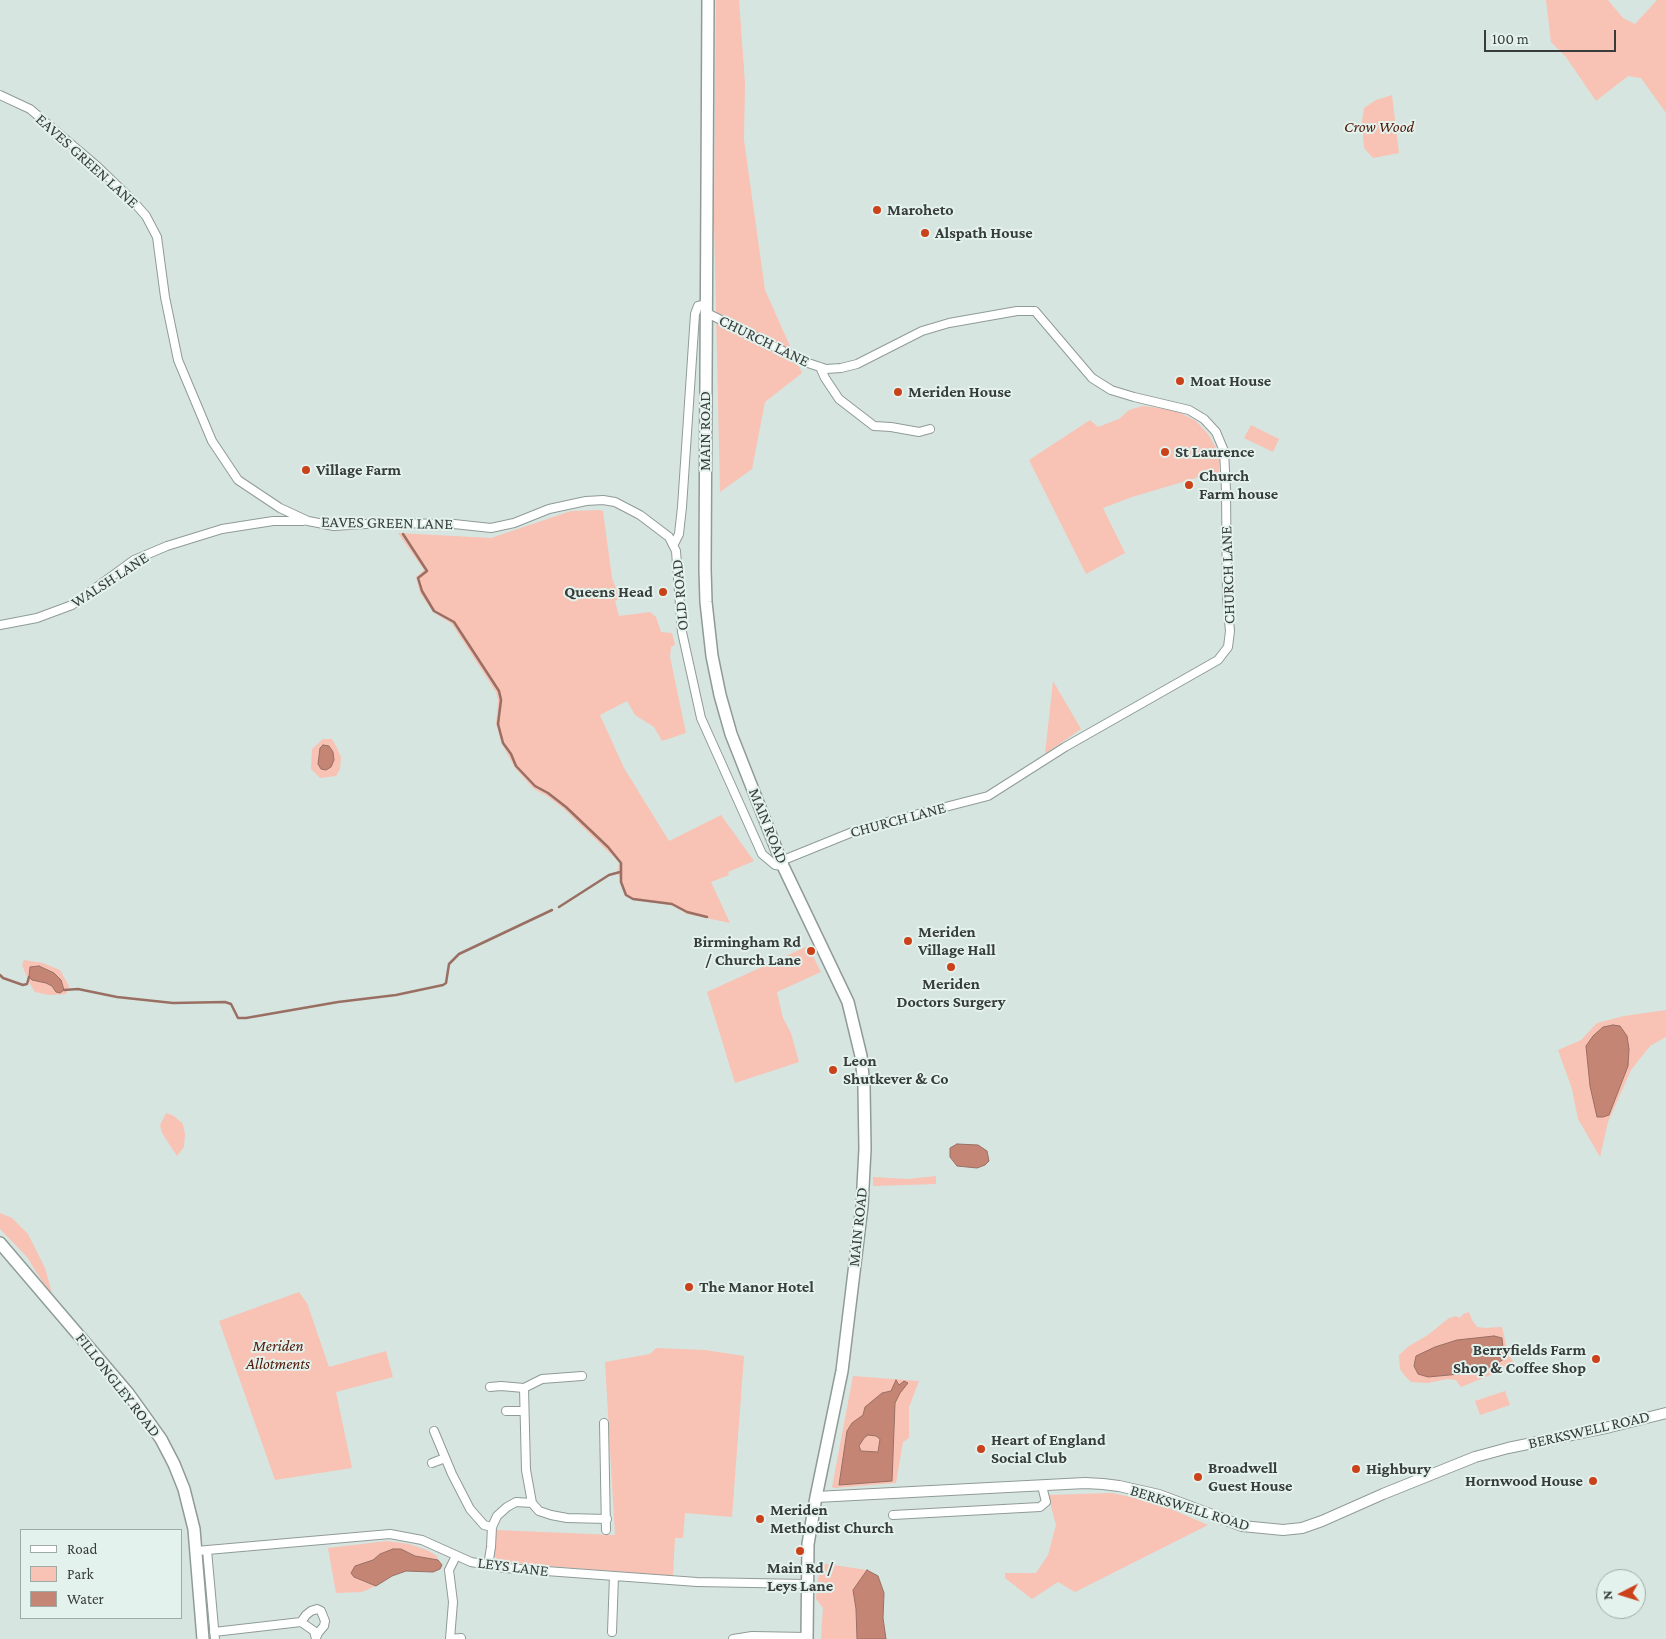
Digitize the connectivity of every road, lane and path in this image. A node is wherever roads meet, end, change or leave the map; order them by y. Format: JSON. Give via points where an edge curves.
{"nodes":[{"id":1,"x":708,"y":0,"type":"edge"},
{"id":2,"x":0,"y":95,"type":"edge"},
{"id":3,"x":707,"y":308,"type":"junction"},
{"id":4,"x":820,"y":367,"type":"junction"},
{"id":5,"x":930,"y":429,"type":"dead end"},
{"id":6,"x":280,"y":508,"type":"junction"},
{"id":7,"x":273,"y":521,"type":"junction"},
{"id":8,"x":308,"y":521,"type":"junction"},
{"id":9,"x":674,"y":544,"type":"junction"},
{"id":10,"x":0,"y":625,"type":"edge"},
{"id":11,"x":782,"y":864,"type":"junction"},
{"id":12,"x":0,"y":1243,"type":"edge"},
{"id":13,"x":582,"y":1376,"type":"dead end"},
{"id":14,"x":490,"y":1387,"type":"dead end"},
{"id":15,"x":524,"y":1388,"type":"junction"},
{"id":16,"x":506,"y":1411,"type":"dead end"},
{"id":17,"x":524,"y":1411,"type":"junction"},
{"id":18,"x":1666,"y":1412,"type":"edge"},
{"id":19,"x":604,"y":1423,"type":"dead end"},
{"id":20,"x":434,"y":1430,"type":"dead end"},
{"id":21,"x":445,"y":1458,"type":"junction"},
{"id":22,"x":432,"y":1463,"type":"dead end"},
{"id":23,"x":1042,"y":1486,"type":"junction"},
{"id":24,"x":816,"y":1497,"type":"junction"},
{"id":25,"x":532,"y":1503,"type":"junction"},
{"id":26,"x":894,"y":1515,"type":"dead end"},
{"id":27,"x":606,"y":1519,"type":"junction"},
{"id":28,"x":492,"y":1527,"type":"junction"},
{"id":29,"x":606,"y":1530,"type":"dead end"},
{"id":30,"x":202,"y":1551,"type":"junction"},
{"id":31,"x":456,"y":1556,"type":"junction"},
{"id":32,"x":488,"y":1566,"type":"junction"},
{"id":33,"x":614,"y":1576,"type":"junction"},
{"id":34,"x":807,"y":1584,"type":"junction"},
{"id":35,"x":301,"y":1622,"type":"junction"},
{"id":36,"x":612,"y":1632,"type":"dead end"},
{"id":37,"x":214,"y":1635,"type":"edge"},
{"id":38,"x":316,"y":1638,"type":"edge"},
{"id":39,"x":461,"y":1638,"type":"dead end"},
{"id":40,"x":807,"y":1638,"type":"edge"},
{"id":41,"x":203,"y":1639,"type":"edge"},
{"id":42,"x":450,"y":1639,"type":"edge"},
{"id":43,"x":733,"y":1639,"type":"edge"}],
"edges":[{"from":1,"to":3,"type":"main road","name":"MAIN ROAD"},
{"from":2,"to":6,"type":"street","name":"EAVES GREEN LANE","via":[[30,109],[98,167],[146,216],[157,237],[178,360],[212,441],[238,480]]},
{"from":3,"to":4,"type":"street","name":"CHURCH LANE","via":[[736,327]]},
{"from":3,"to":9,"type":"street","name":"OLD ROAD","via":[[698,306],[695,314],[682,507],[679,534]]},
{"from":3,"to":11,"type":"main road","name":"MAIN ROAD","via":[[705,569],[712,656],[731,734]]},
{"from":4,"to":5,"type":"street","via":[[839,399],[874,426],[919,432]]},
{"from":4,"to":11,"type":"street","name":"CHURCH LANE","via":[[841,368],[857,364],[914,334],[949,323],[1035,311],[1092,378],[1111,390],[1189,410],[1204,419],[1216,432],[1224,451],[1230,638],[1228,648],[1218,660],[988,796],[860,829]]},
{"from":6,"to":7,"type":"street"},
{"from":6,"to":8,"type":"street","name":"EAVES GREEN LANE"},
{"from":7,"to":8,"type":"street","name":"WALSH LANE"},
{"from":7,"to":10,"type":"street","name":"WALSH LANE","via":[[222,529],[167,546],[134,560],[72,605],[37,618]]},
{"from":8,"to":9,"type":"street","name":"EAVES GREEN LANE","via":[[334,526],[381,523],[491,528],[514,524],[550,509],[604,500],[640,515]]},
{"from":9,"to":11,"type":"street","name":"OLD ROAD","via":[[682,632],[701,718],[762,854],[775,865]]},
{"from":11,"to":24,"type":"main road","name":"MAIN ROAD","via":[[848,1002],[861,1056],[864,1087],[864,1181],[847,1336]]},
{"from":12,"to":30,"type":"main road","name":"FILLONGLEY ROAD","via":[[128,1392],[161,1439],[184,1489]]},
{"from":13,"to":15,"type":"street","via":[[542,1380]]},
{"from":14,"to":15,"type":"street"},
{"from":15,"to":17,"type":"street"},
{"from":16,"to":17,"type":"street"},
{"from":17,"to":25,"type":"street","via":[[526,1470]]},
{"from":18,"to":23,"type":"street","name":"BERKSWELL ROAD","via":[[1475,1457],[1302,1528],[1264,1530],[1242,1526],[1159,1496],[1119,1486],[1085,1483]]},
{"from":19,"to":27,"type":"street"},
{"from":20,"to":21,"type":"street"},
{"from":21,"to":22,"type":"street"},
{"from":21,"to":28,"type":"street","via":[[470,1509],[484,1525]]},
{"from":23,"to":24,"type":"street","name":"BERKSWELL ROAD"},
{"from":23,"to":26,"type":"street","via":[[1046,1502],[1040,1507]]},
{"from":24,"to":34,"type":"main road","name":"MAIN ROAD","via":[[808,1544]]},
{"from":25,"to":27,"type":"street","via":[[539,1511],[551,1515]]},
{"from":25,"to":28,"type":"street","via":[[516,1502],[507,1507]]},
{"from":27,"to":29,"type":"street"},
{"from":28,"to":32,"type":"street"},
{"from":30,"to":31,"type":"street","name":"LEYS LANE","via":[[390,1534],[422,1540]]},
{"from":30,"to":37,"type":"street","name":"FILLONGLEY ROAD"},
{"from":30,"to":41,"type":"main road","name":"FILLONGLEY ROAD"},
{"from":31,"to":32,"type":"street","name":"LEYS LANE"},
{"from":31,"to":42,"type":"street","via":[[449,1570],[453,1602]]},
{"from":32,"to":33,"type":"street","name":"LEYS LANE"},
{"from":33,"to":34,"type":"street","name":"LEYS LANE","via":[[697,1582]]},
{"from":33,"to":36,"type":"street"},
{"from":34,"to":40,"type":"main road","name":"MAIN ROAD"},
{"from":35,"to":37,"type":"street"},
{"from":35,"to":38,"type":"street","via":[[314,1631]]},
{"from":35,"to":38,"type":"street","via":[[311,1611],[321,1611],[325,1621]]},
{"from":39,"to":42,"type":"street"},
{"from":40,"to":43,"type":"street","via":[[752,1636]]}]}
